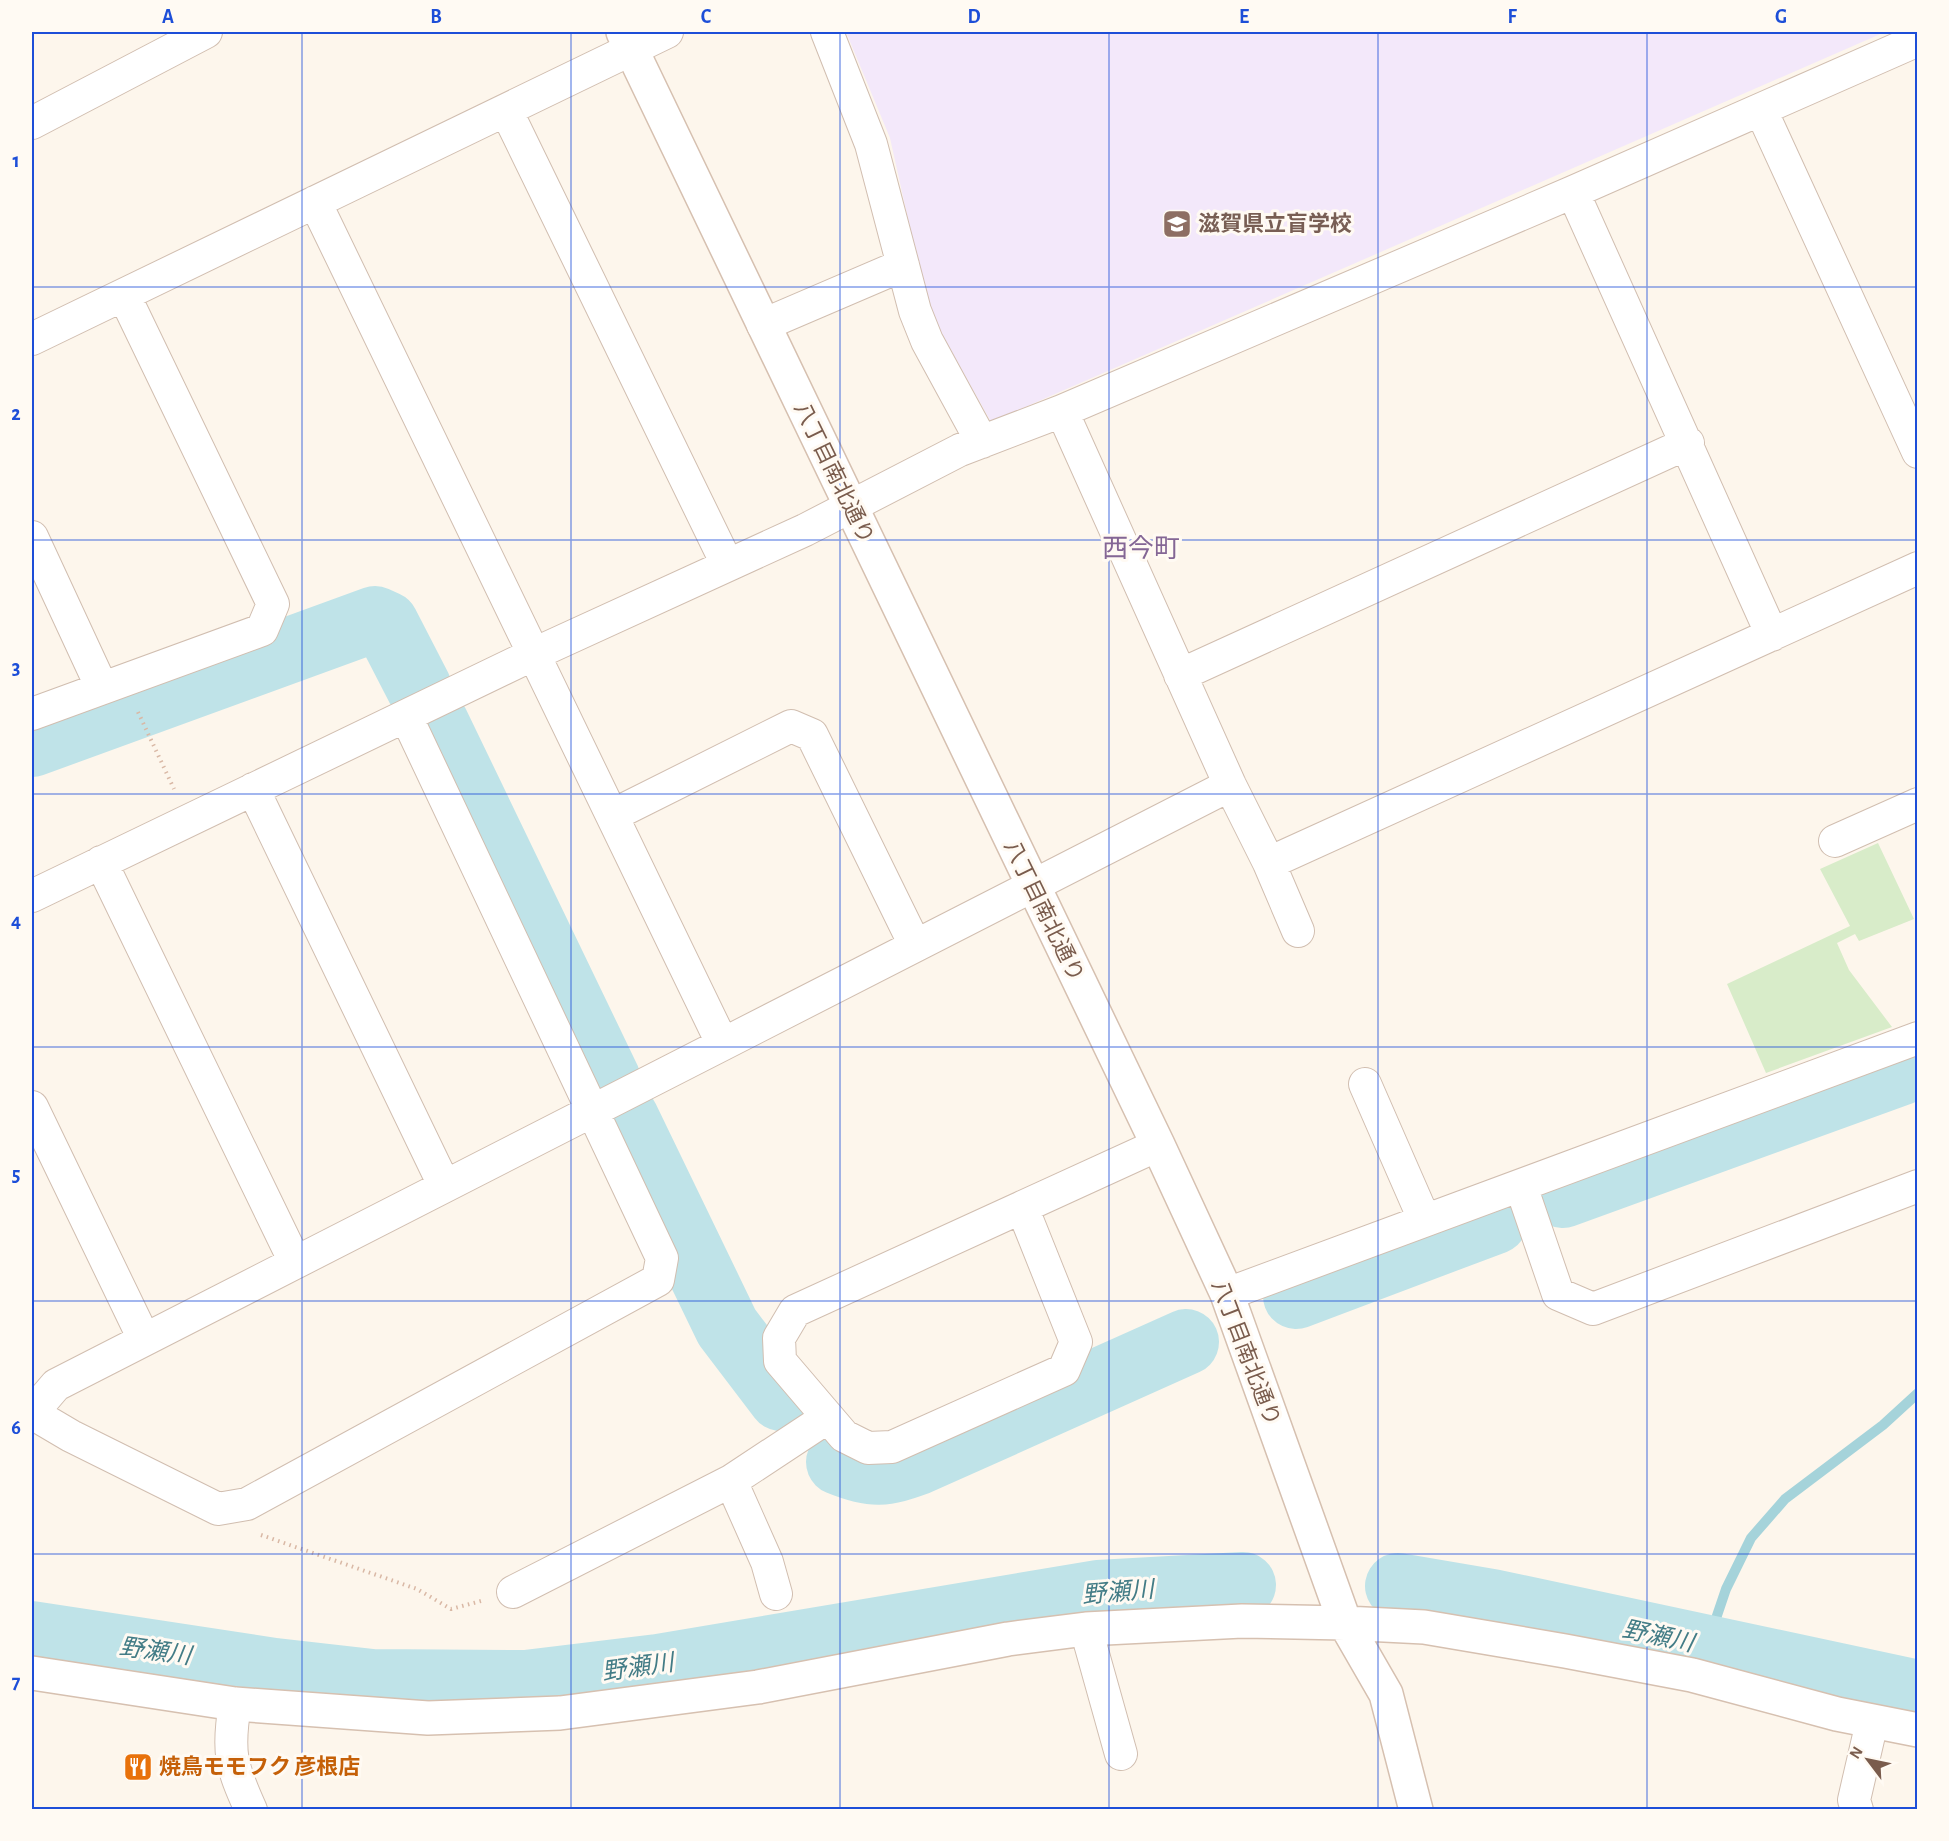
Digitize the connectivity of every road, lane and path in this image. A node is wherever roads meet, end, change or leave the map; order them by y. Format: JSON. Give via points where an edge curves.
{"nodes":[{"id":1,"x":206,"y":32,"type":"edge"},
{"id":2,"x":667,"y":32,"type":"edge"},
{"id":3,"x":827,"y":32,"type":"edge"},
{"id":4,"x":627,"y":40,"type":"edge"},
{"id":5,"x":1917,"y":40,"type":"edge"},
{"id":6,"x":506,"y":110,"type":"junction"},
{"id":7,"x":1761,"y":110,"type":"junction"},
{"id":8,"x":32,"y":123,"type":"edge"},
{"id":9,"x":1574,"y":192,"type":"junction"},
{"id":10,"x":315,"y":202,"type":"junction"},
{"id":11,"x":903,"y":265,"type":"junction"},
{"id":12,"x":124,"y":295,"type":"junction"},
{"id":13,"x":763,"y":325,"type":"junction"},
{"id":14,"x":32,"y":339,"type":"edge"},
{"id":15,"x":1062,"y":411,"type":"junction"},
{"id":16,"x":982,"y":442,"type":"junction"},
{"id":17,"x":1688,"y":443,"type":"junction"},
{"id":18,"x":1917,"y":452,"type":"edge"},
{"id":19,"x":849,"y":505,"type":"junction"},
{"id":20,"x":32,"y":537,"type":"edge"},
{"id":21,"x":727,"y":564,"type":"junction"},
{"id":22,"x":1917,"y":568,"type":"edge"},
{"id":23,"x":1772,"y":635,"type":"junction"},
{"id":24,"x":534,"y":654,"type":"junction"},
{"id":25,"x":1180,"y":675,"type":"junction"},
{"id":26,"x":102,"y":688,"type":"junction"},
{"id":27,"x":32,"y":714,"type":"edge"},
{"id":28,"x":139,"y":714,"type":"dead end"},
{"id":29,"x":406,"y":716,"type":"junction"},
{"id":30,"x":1230,"y":785,"type":"junction"},
{"id":31,"x":252,"y":789,"type":"junction"},
{"id":32,"x":1917,"y":804,"type":"edge"},
{"id":33,"x":612,"y":815,"type":"junction"},
{"id":34,"x":189,"y":819,"type":"junction"},
{"id":35,"x":1835,"y":841,"type":"dead end"},
{"id":36,"x":101,"y":862,"type":"junction"},
{"id":37,"x":1269,"y":863,"type":"junction"},
{"id":38,"x":1032,"y":888,"type":"junction"},
{"id":39,"x":32,"y":896,"type":"edge"},
{"id":40,"x":1298,"y":931,"type":"dead end"},
{"id":41,"x":915,"y":945,"type":"junction"},
{"id":42,"x":1917,"y":1038,"type":"edge"},
{"id":43,"x":722,"y":1043,"type":"junction"},
{"id":44,"x":1365,"y":1084,"type":"dead end"},
{"id":45,"x":32,"y":1107,"type":"edge"},
{"id":46,"x":594,"y":1110,"type":"junction"},
{"id":47,"x":38,"y":1140,"type":"edge"},
{"id":48,"x":1158,"y":1145,"type":"junction"},
{"id":49,"x":444,"y":1185,"type":"junction"},
{"id":50,"x":1521,"y":1186,"type":"junction"},
{"id":51,"x":1917,"y":1186,"type":"edge"},
{"id":52,"x":1022,"y":1207,"type":"junction"},
{"id":53,"x":1424,"y":1219,"type":"junction"},
{"id":54,"x":295,"y":1262,"type":"junction"},
{"id":55,"x":1227,"y":1294,"type":"junction"},
{"id":56,"x":144,"y":1339,"type":"junction"},
{"id":57,"x":32,"y":1413,"type":"edge"},
{"id":58,"x":828,"y":1417,"type":"junction"},
{"id":59,"x":731,"y":1481,"type":"junction"},
{"id":60,"x":231,"y":1507,"type":"junction"},
{"id":61,"x":513,"y":1592,"type":"joint"},
{"id":62,"x":776,"y":1594,"type":"dead end"},
{"id":63,"x":1345,"y":1623,"type":"junction"},
{"id":64,"x":1086,"y":1629,"type":"junction"},
{"id":65,"x":32,"y":1672,"type":"edge"},
{"id":66,"x":235,"y":1704,"type":"junction"},
{"id":67,"x":1872,"y":1722,"type":"junction"},
{"id":68,"x":1917,"y":1730,"type":"edge"},
{"id":69,"x":1121,"y":1754,"type":"dead end"},
{"id":70,"x":251,"y":1809,"type":"edge"},
{"id":71,"x":1416,"y":1809,"type":"edge"},
{"id":72,"x":1857,"y":1809,"type":"edge"}],
"edges":[{"from":1,"to":8,"type":"street"},
{"from":2,"to":4,"type":"street"},
{"from":3,"to":11,"type":"street","via":[[871,144]]},
{"from":4,"to":6,"type":"street"},
{"from":4,"to":13,"type":"street","name":"八丁目南北通り"},
{"from":5,"to":7,"type":"street"},
{"from":6,"to":10,"type":"street"},
{"from":6,"to":21,"type":"street"},
{"from":7,"to":9,"type":"street"},
{"from":7,"to":18,"type":"street"},
{"from":9,"to":15,"type":"street"},
{"from":9,"to":17,"type":"street"},
{"from":10,"to":12,"type":"street"},
{"from":10,"to":24,"type":"street"},
{"from":11,"to":13,"type":"street"},
{"from":11,"to":16,"type":"street","via":[[927,341]]},
{"from":12,"to":14,"type":"street"},
{"from":12,"to":26,"type":"street","via":[[273,604],[262,630]]},
{"from":13,"to":19,"type":"street","name":"八丁目南北通り"},
{"from":15,"to":16,"type":"street"},
{"from":15,"to":25,"type":"street"},
{"from":16,"to":19,"type":"street"},
{"from":17,"to":23,"type":"street"},
{"from":17,"to":25,"type":"street"},
{"from":19,"to":21,"type":"street","via":[[805,530]]},
{"from":19,"to":38,"type":"street","name":"八丁目南北通り"},
{"from":20,"to":26,"type":"street"},
{"from":21,"to":24,"type":"street"},
{"from":22,"to":23,"type":"street"},
{"from":23,"to":37,"type":"street"},
{"from":24,"to":29,"type":"street"},
{"from":24,"to":33,"type":"street"},
{"from":25,"to":30,"type":"street"},
{"from":26,"to":27,"type":"street"},
{"from":28,"to":34,"type":"path"},
{"from":29,"to":31,"type":"street"},
{"from":29,"to":46,"type":"street"},
{"from":30,"to":37,"type":"street"},
{"from":30,"to":38,"type":"street"},
{"from":31,"to":34,"type":"street"},
{"from":31,"to":49,"type":"street"},
{"from":32,"to":35,"type":"street"},
{"from":33,"to":41,"type":"street","via":[[791,726],[812,735]]},
{"from":33,"to":43,"type":"street"},
{"from":34,"to":36,"type":"street"},
{"from":36,"to":39,"type":"street"},
{"from":36,"to":54,"type":"street"},
{"from":37,"to":40,"type":"street"},
{"from":38,"to":41,"type":"street"},
{"from":38,"to":48,"type":"street","name":"八丁目南北通り"},
{"from":41,"to":43,"type":"street"},
{"from":42,"to":50,"type":"street"},
{"from":43,"to":46,"type":"street"},
{"from":44,"to":53,"type":"street"},
{"from":45,"to":47,"type":"street"},
{"from":46,"to":49,"type":"street"},
{"from":46,"to":60,"type":"street","via":[[662,1258],[658,1280],[248,1504]]},
{"from":47,"to":56,"type":"street"},
{"from":48,"to":52,"type":"street"},
{"from":48,"to":55,"type":"street","name":"八丁目南北通り"},
{"from":49,"to":54,"type":"street"},
{"from":50,"to":51,"type":"street","via":[[1558,1294],[1593,1309]]},
{"from":50,"to":53,"type":"street"},
{"from":52,"to":58,"type":"street","via":[[795,1311],[778,1338],[780,1361]]},
{"from":52,"to":58,"type":"street","via":[[1076,1342],[1064,1370],[892,1447],[868,1448],[844,1436]]},
{"from":53,"to":55,"type":"street"},
{"from":54,"to":56,"type":"street"},
{"from":55,"to":63,"type":"street","name":"八丁目南北通り"},
{"from":56,"to":57,"type":"street","via":[[56,1385]]},
{"from":57,"to":60,"type":"street","via":[[218,1509]]},
{"from":58,"to":59,"type":"street"},
{"from":59,"to":61,"type":"street"},
{"from":59,"to":62,"type":"street","via":[[767,1562]]},
{"from":60,"to":61,"type":"path","via":[[236,1527],[417,1589],[451,1610]]},
{"from":63,"to":64,"type":"street","via":[[1242,1621]]},
{"from":63,"to":67,"type":"street","via":[[1424,1627],[1565,1651],[1692,1675]]},
{"from":63,"to":71,"type":"street","name":"八丁目南北通り","via":[[1386,1694]]},
{"from":64,"to":66,"type":"street","via":[[1008,1639],[758,1687],[560,1713],[428,1718]]},
{"from":64,"to":69,"type":"street"},
{"from":65,"to":66,"type":"street"},
{"from":66,"to":70,"type":"street","via":[[232,1768]]},
{"from":67,"to":68,"type":"street"},
{"from":67,"to":72,"type":"street","via":[[1854,1800]]}]}
